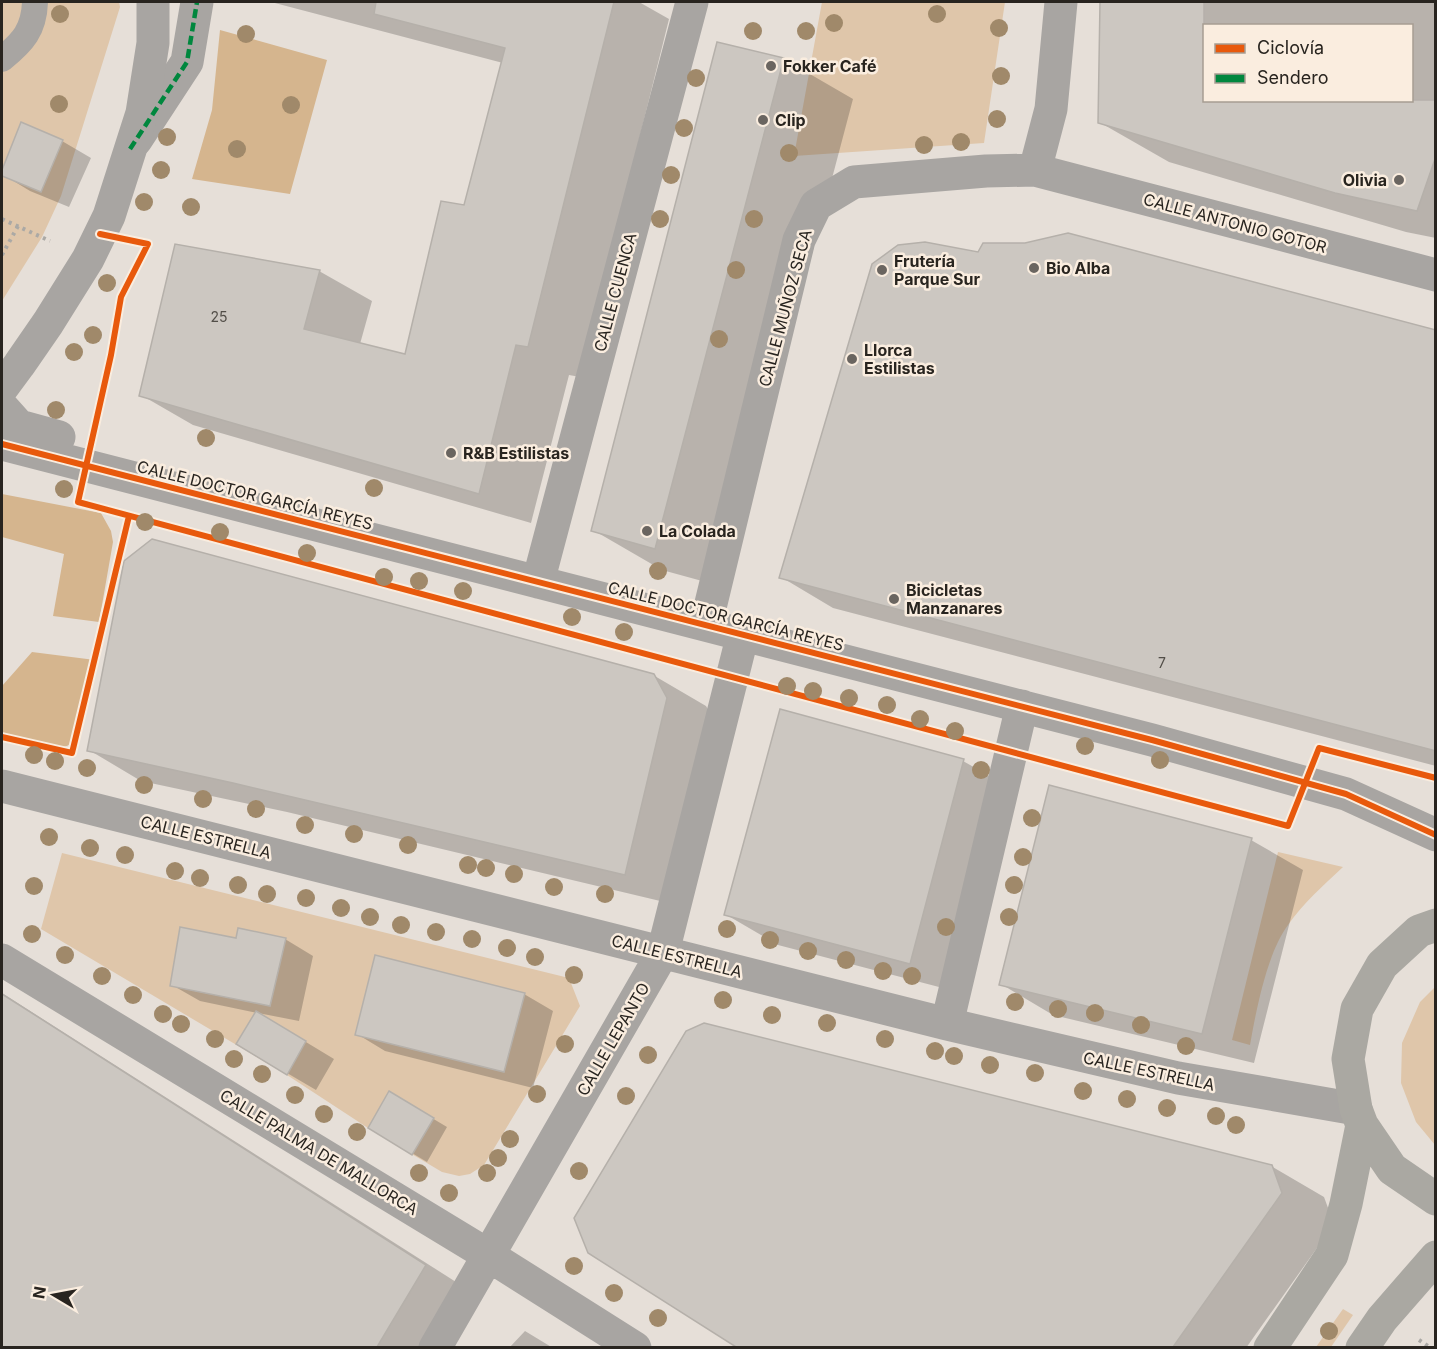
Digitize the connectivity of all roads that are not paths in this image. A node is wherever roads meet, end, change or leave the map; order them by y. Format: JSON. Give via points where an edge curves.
{"nodes":[{"id":1,"x":35,"y":2,"type":"edge"},
{"id":2,"x":153,"y":2,"type":"edge"},
{"id":3,"x":197,"y":2,"type":"edge"},
{"id":4,"x":692,"y":2,"type":"edge"},
{"id":5,"x":1061,"y":2,"type":"edge"},
{"id":6,"x":2,"y":59,"type":"edge"},
{"id":7,"x":130,"y":149,"type":"junction"},
{"id":8,"x":1035,"y":170,"type":"junction"},
{"id":9,"x":1436,"y":275,"type":"edge"},
{"id":10,"x":2,"y":387,"type":"edge"},
{"id":11,"x":2,"y":407,"type":"edge"},
{"id":12,"x":2,"y":444,"type":"edge"},
{"id":13,"x":198,"y":495,"type":"junction"},
{"id":14,"x":538,"y":582,"type":"junction"},
{"id":15,"x":706,"y":624,"type":"junction"},
{"id":16,"x":743,"y":634,"type":"junction"},
{"id":17,"x":1022,"y":706,"type":"junction"},
{"id":18,"x":2,"y":786,"type":"edge"},
{"id":19,"x":1436,"y":835,"type":"edge"},
{"id":20,"x":1436,"y":924,"type":"edge"},
{"id":21,"x":663,"y":952,"type":"junction"},
{"id":22,"x":2,"y":960,"type":"edge"},
{"id":23,"x":947,"y":1024,"type":"junction"},
{"id":24,"x":1359,"y":1117,"type":"junction"},
{"id":25,"x":1436,"y":1199,"type":"edge"},
{"id":26,"x":488,"y":1255,"type":"junction"},
{"id":27,"x":1436,"y":1257,"type":"edge"},
{"id":28,"x":435,"y":1347,"type":"edge"},
{"id":29,"x":635,"y":1347,"type":"edge"},
{"id":30,"x":1270,"y":1347,"type":"edge"},
{"id":31,"x":1362,"y":1347,"type":"edge"}],
"edges":[{"from":1,"to":6,"type":"lane","via":[[22,42]]},
{"from":2,"to":7,"type":"street","via":[[153,44],[142,113]]},
{"from":3,"to":7,"type":"street","via":[[187,62]]},
{"from":4,"to":14,"type":"street","name":"CALLE CUENCA"},
{"from":5,"to":8,"type":"street","via":[[1051,109]]},
{"from":7,"to":10,"type":"street","via":[[109,216],[88,259]]},
{"from":8,"to":9,"type":"street","name":"CALLE ANTONIO GOTOR"},
{"from":8,"to":15,"type":"street","name":"CALLE MUÑOZ SECA","via":[[854,182],[816,205],[799,240]]},
{"from":11,"to":13,"type":"street","name":"CALLE DOCTOR GARCÍA REYES","via":[[19,426],[160,469]]},
{"from":12,"to":13,"type":"street","name":"CALLE DOCTOR GARCÍA REYES"},
{"from":13,"to":14,"type":"street","name":"CALLE DOCTOR GARCÍA REYES"},
{"from":14,"to":15,"type":"street","name":"CALLE DOCTOR GARCÍA REYES"},
{"from":15,"to":16,"type":"street","name":"CALLE DOCTOR GARCÍA REYES"},
{"from":16,"to":17,"type":"street","name":"CALLE DOCTOR GARCÍA REYES"},
{"from":16,"to":21,"type":"street","name":"CALLE LEPANTO"},
{"from":17,"to":19,"type":"street","name":"CALLE DOCTOR GARCÍA REYES","via":[[1346,794]]},
{"from":17,"to":23,"type":"street"},
{"from":18,"to":21,"type":"street","name":"CALLE ESTRELLA"},
{"from":20,"to":24,"type":"main road","via":[[1419,931],[1382,965],[1357,1010],[1348,1059]]},
{"from":21,"to":23,"type":"street","name":"CALLE ESTRELLA"},
{"from":21,"to":26,"type":"street","name":"CALLE LEPANTO"},
{"from":22,"to":26,"type":"street","name":"CALLE PALMA DE MALLORCA"},
{"from":23,"to":24,"type":"street","name":"CALLE ESTRELLA"},
{"from":24,"to":25,"type":"main road","via":[[1392,1169]]},
{"from":24,"to":30,"type":"main road","via":[[1346,1204],[1332,1255]]},
{"from":26,"to":28,"type":"street","name":"CALLE LEPANTO"},
{"from":26,"to":29,"type":"street","name":"CALLE PALMA DE MALLORCA"},
{"from":27,"to":31,"type":"main road"}]}
